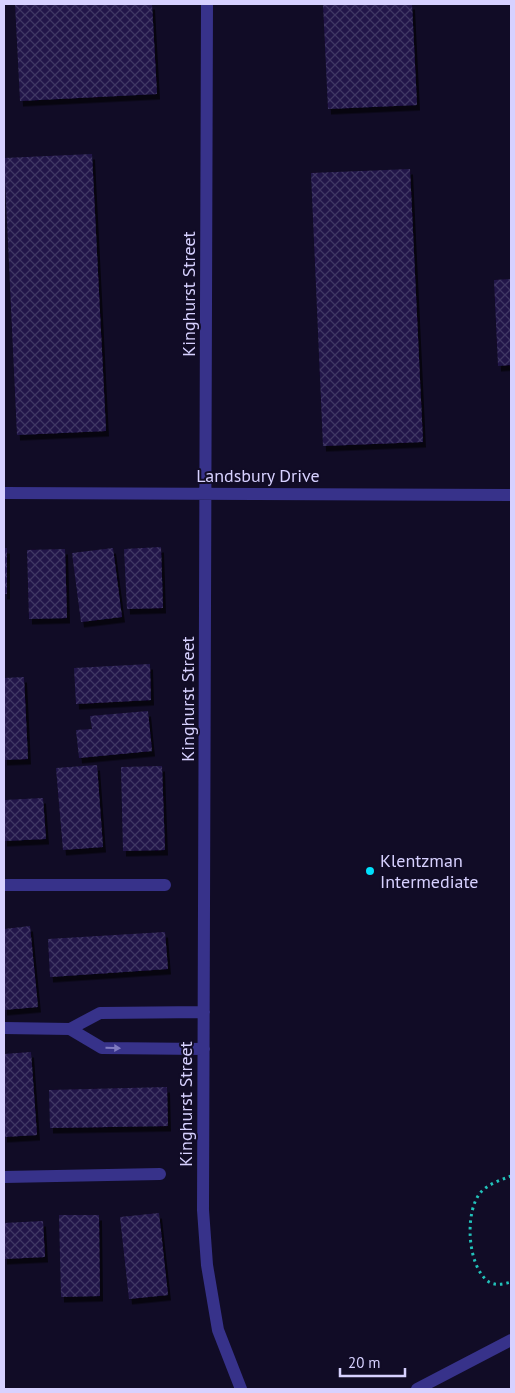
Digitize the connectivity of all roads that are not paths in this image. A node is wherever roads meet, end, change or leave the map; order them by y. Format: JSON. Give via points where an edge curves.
{"nodes":[{"id":1,"x":207,"y":4,"type":"edge"},
{"id":2,"x":4,"y":493,"type":"edge"},
{"id":3,"x":207,"y":494,"type":"junction"},
{"id":4,"x":511,"y":495,"type":"edge"},
{"id":5,"x":165,"y":884,"type":"dead end"},
{"id":6,"x":4,"y":885,"type":"edge"},
{"id":7,"x":204,"y":1012,"type":"junction"},
{"id":8,"x":4,"y":1028,"type":"edge"},
{"id":9,"x":70,"y":1029,"type":"junction"},
{"id":10,"x":204,"y":1049,"type":"junction"},
{"id":11,"x":160,"y":1174,"type":"dead end"},
{"id":12,"x":4,"y":1177,"type":"edge"},
{"id":13,"x":511,"y":1340,"type":"edge"},
{"id":14,"x":241,"y":1389,"type":"edge"},
{"id":15,"x":418,"y":1389,"type":"edge"}],
"edges":[{"from":1,"to":3,"type":"street","name":"Kinghurst Street"},
{"from":2,"to":3,"type":"street","name":"Landsbury Drive"},
{"from":3,"to":4,"type":"street","name":"Landsbury Drive"},
{"from":3,"to":7,"type":"street","name":"Kinghurst Street"},
{"from":5,"to":6,"type":"street"},
{"from":7,"to":9,"type":"street","via":[[100,1013]]},
{"from":7,"to":10,"type":"street","name":"Kinghurst Street"},
{"from":8,"to":9,"type":"street"},
{"from":9,"to":10,"type":"street","one_way":true,"via":[[102,1048]]},
{"from":10,"to":14,"type":"street","name":"Kinghurst Street","via":[[203,1210],[207,1265],[218,1330]]},
{"from":11,"to":12,"type":"street"},
{"from":13,"to":15,"type":"street"}]}
